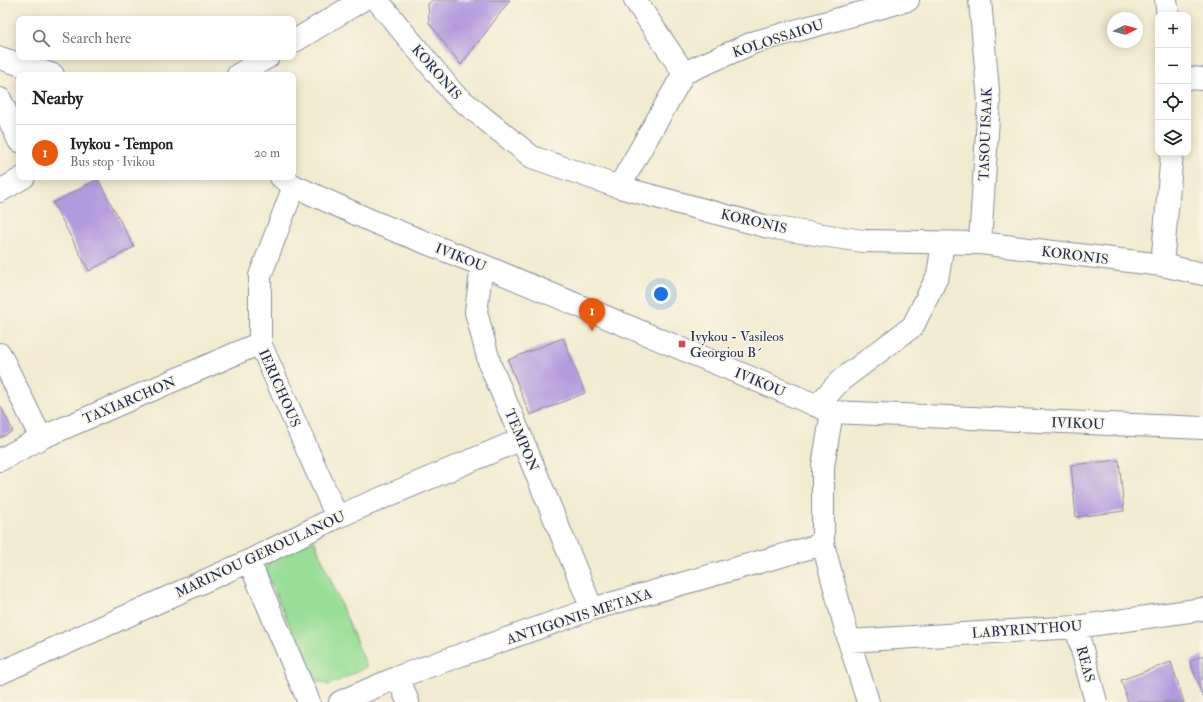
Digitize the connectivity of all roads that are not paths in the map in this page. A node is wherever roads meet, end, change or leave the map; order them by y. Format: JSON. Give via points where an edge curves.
{"nodes":[{"id":1,"x":362,"y":0,"type":"edge"},
{"id":2,"x":377,"y":0,"type":"edge"},
{"id":3,"x":636,"y":0,"type":"edge"},
{"id":4,"x":908,"y":0,"type":"edge"},
{"id":5,"x":980,"y":0,"type":"edge"},
{"id":6,"x":1166,"y":0,"type":"edge"},
{"id":7,"x":1168,"y":12,"type":"edge"},
{"id":8,"x":296,"y":40,"type":"edge"},
{"id":9,"x":0,"y":58,"type":"edge"},
{"id":10,"x":263,"y":60,"type":"edge"},
{"id":11,"x":44,"y":72,"type":"edge"},
{"id":12,"x":243,"y":72,"type":"edge"},
{"id":13,"x":684,"y":73,"type":"junction"},
{"id":14,"x":1191,"y":78,"type":"edge"},
{"id":15,"x":1203,"y":79,"type":"edge"},
{"id":16,"x":0,"y":99,"type":"edge"},
{"id":17,"x":16,"y":134,"type":"edge"},
{"id":18,"x":1172,"y":156,"type":"edge"},
{"id":19,"x":19,"y":180,"type":"edge"},
{"id":20,"x":288,"y":181,"type":"edge"},
{"id":21,"x":619,"y":187,"type":"junction"},
{"id":22,"x":0,"y":191,"type":"edge"},
{"id":23,"x":943,"y":243,"type":"junction"},
{"id":24,"x":980,"y":243,"type":"junction"},
{"id":25,"x":482,"y":265,"type":"junction"},
{"id":26,"x":1162,"y":265,"type":"junction"},
{"id":27,"x":1203,"y":274,"type":"edge"},
{"id":28,"x":260,"y":343,"type":"junction"},
{"id":29,"x":0,"y":354,"type":"edge"},
{"id":30,"x":824,"y":409,"type":"junction"},
{"id":31,"x":1203,"y":428,"type":"edge"},
{"id":32,"x":41,"y":438,"type":"junction"},
{"id":33,"x":522,"y":439,"type":"junction"},
{"id":34,"x":0,"y":460,"type":"edge"},
{"id":35,"x":338,"y":517,"type":"junction"},
{"id":36,"x":824,"y":544,"type":"junction"},
{"id":37,"x":249,"y":561,"type":"junction"},
{"id":38,"x":592,"y":609,"type":"junction"},
{"id":39,"x":1203,"y":609,"type":"edge"},
{"id":40,"x":1076,"y":627,"type":"junction"},
{"id":41,"x":849,"y":641,"type":"junction"},
{"id":42,"x":0,"y":673,"type":"edge"},
{"id":43,"x":398,"y":676,"type":"junction"},
{"id":44,"x":309,"y":702,"type":"edge"},
{"id":45,"x":340,"y":702,"type":"edge"},
{"id":46,"x":408,"y":702,"type":"edge"},
{"id":47,"x":868,"y":702,"type":"edge"},
{"id":48,"x":1096,"y":702,"type":"edge"}],
"edges":[{"from":1,"to":8,"type":"street"},
{"from":2,"to":21,"type":"street","name":"KORONIS","via":[[454,94],[532,157]]},
{"from":3,"to":13,"type":"street"},
{"from":4,"to":13,"type":"street","name":"KOLOSSAIOU","via":[[755,42]]},
{"from":5,"to":24,"type":"street","name":"TASOU ISAAK","via":[[989,102]]},
{"from":6,"to":7,"type":"street"},
{"from":9,"to":11,"type":"street"},
{"from":10,"to":12,"type":"street"},
{"from":13,"to":21,"type":"street"},
{"from":14,"to":15,"type":"street"},
{"from":16,"to":17,"type":"street"},
{"from":18,"to":26,"type":"street"},
{"from":19,"to":22,"type":"street"},
{"from":20,"to":25,"type":"street","name":"IVIKOU","via":[[374,222]]},
{"from":20,"to":28,"type":"street","name":"IERICHOUS","via":[[260,276]]},
{"from":21,"to":23,"type":"street","name":"KORONIS","via":[[768,226],[863,241]]},
{"from":23,"to":24,"type":"street","name":"KORONIS"},
{"from":23,"to":30,"type":"street","via":[[938,275],[913,326],[840,381]]},
{"from":24,"to":26,"type":"street","name":"KORONIS"},
{"from":25,"to":30,"type":"street","name":"IVIKOU"},
{"from":25,"to":33,"type":"street","name":"TEMPON","via":[[476,312],[490,366]]},
{"from":26,"to":27,"type":"street","name":"KORONIS"},
{"from":28,"to":32,"type":"street","name":"TAXIARCHON"},
{"from":28,"to":35,"type":"street","name":"IERICHOUS"},
{"from":29,"to":32,"type":"street"},
{"from":30,"to":31,"type":"street","name":"IVIKOU"},
{"from":30,"to":36,"type":"street"},
{"from":32,"to":34,"type":"street","name":"TAXIARCHON"},
{"from":33,"to":35,"type":"street","name":"MARINOU GEROULANOU"},
{"from":33,"to":38,"type":"street","name":"TEMPON"},
{"from":35,"to":37,"type":"street","name":"MARINOU GEROULANOU"},
{"from":36,"to":38,"type":"street","name":"ANTIGONIS METAXA"},
{"from":36,"to":41,"type":"street"},
{"from":37,"to":42,"type":"street","name":"MARINOU GEROULANOU"},
{"from":37,"to":44,"type":"street"},
{"from":38,"to":43,"type":"street","name":"ANTIGONIS METAXA"},
{"from":39,"to":40,"type":"street","name":"LABYRINTHOU"},
{"from":40,"to":41,"type":"street","name":"LABYRINTHOU"},
{"from":40,"to":48,"type":"street","name":"REAS"},
{"from":41,"to":47,"type":"street"},
{"from":43,"to":45,"type":"street","name":"ANTIGONIS METAXA"},
{"from":43,"to":46,"type":"street"}]}
